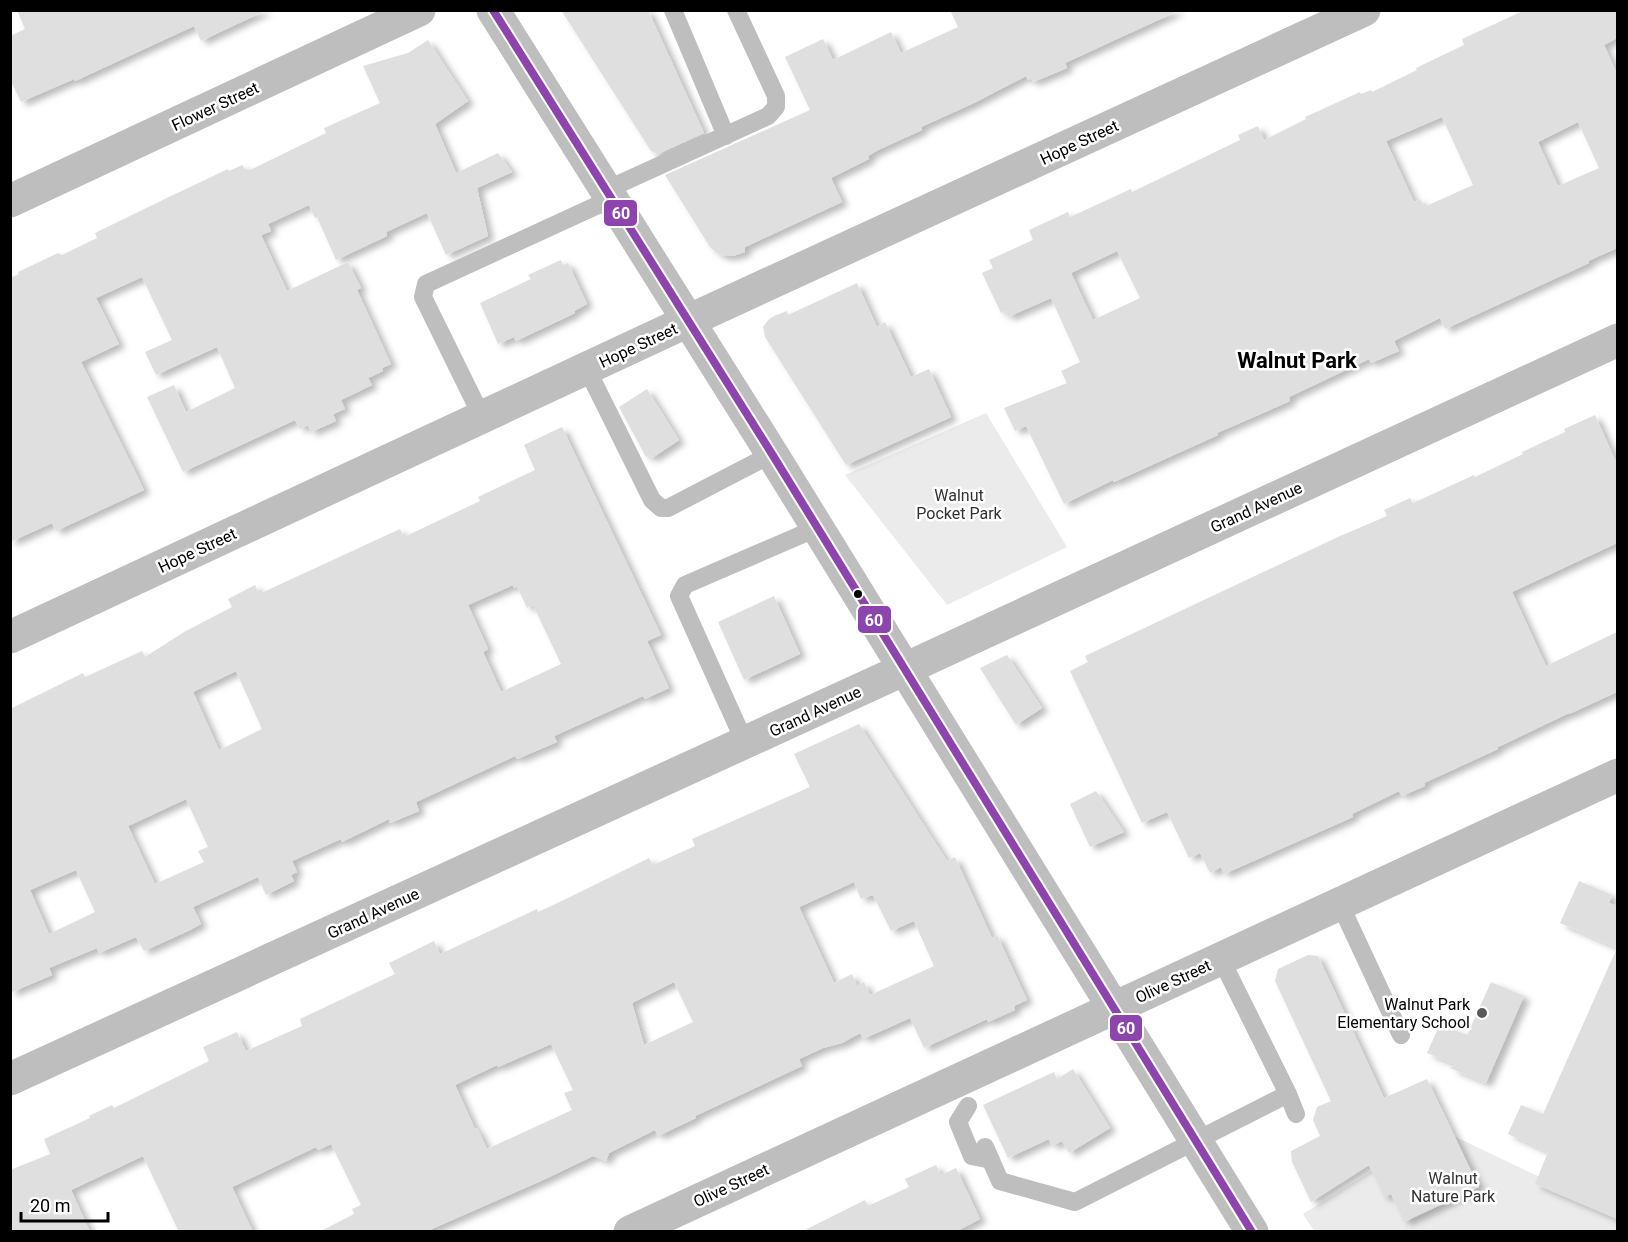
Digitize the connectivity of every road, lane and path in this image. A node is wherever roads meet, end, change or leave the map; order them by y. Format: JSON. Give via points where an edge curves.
{"nodes":[{"id":1,"x":419,"y":10,"type":"edge"},
{"id":2,"x":493,"y":10,"type":"edge"},
{"id":3,"x":673,"y":10,"type":"edge"},
{"id":4,"x":736,"y":10,"type":"edge"},
{"id":5,"x":1364,"y":10,"type":"edge"},
{"id":6,"x":726,"y":136,"type":"junction"},
{"id":7,"x":609,"y":195,"type":"junction"},
{"id":8,"x":10,"y":201,"type":"edge"},
{"id":9,"x":688,"y":321,"type":"junction"},
{"id":10,"x":1617,"y":340,"type":"edge"},
{"id":11,"x":587,"y":369,"type":"junction"},
{"id":12,"x":482,"y":417,"type":"junction"},
{"id":13,"x":772,"y":454,"type":"junction"},
{"id":14,"x":817,"y":528,"type":"junction"},
{"id":15,"x":10,"y":637,"type":"edge"},
{"id":16,"x":905,"y":669,"type":"junction"},
{"id":17,"x":745,"y":743,"type":"junction"},
{"id":18,"x":1617,"y":775,"type":"edge"},
{"id":19,"x":1340,"y":904,"type":"junction"},
{"id":20,"x":1221,"y":959,"type":"junction"},
{"id":21,"x":1114,"y":1008,"type":"junction"},
{"id":22,"x":1401,"y":1035,"type":"dead end"},
{"id":23,"x":10,"y":1079,"type":"edge"},
{"id":24,"x":1288,"y":1094,"type":"junction"},
{"id":25,"x":966,"y":1102,"type":"junction"},
{"id":26,"x":1296,"y":1114,"type":"dead end"},
{"id":27,"x":1196,"y":1140,"type":"junction"},
{"id":28,"x":630,"y":1232,"type":"edge"},
{"id":29,"x":1251,"y":1232,"type":"edge"}],
"edges":[{"from":1,"to":8,"type":"street","name":"Flower Street"},
{"from":2,"to":7,"type":"street"},
{"from":3,"to":6,"type":"lane"},
{"from":4,"to":6,"type":"lane","via":[[776,96],[776,107],[768,116]]},
{"from":5,"to":9,"type":"street","name":"Hope Street"},
{"from":6,"to":7,"type":"lane"},
{"from":7,"to":9,"type":"street"},
{"from":7,"to":12,"type":"lane","via":[[426,284],[423,297]]},
{"from":9,"to":11,"type":"street","name":"Hope Street"},
{"from":9,"to":13,"type":"street"},
{"from":10,"to":16,"type":"street","name":"Grand Avenue"},
{"from":11,"to":12,"type":"street","name":"Hope Street"},
{"from":11,"to":13,"type":"lane","via":[[652,500],[661,508],[668,508]]},
{"from":12,"to":15,"type":"street","name":"Hope Street"},
{"from":13,"to":14,"type":"street"},
{"from":14,"to":16,"type":"street"},
{"from":14,"to":17,"type":"lane","via":[[685,585],[679,596]]},
{"from":16,"to":17,"type":"street","name":"Grand Avenue"},
{"from":16,"to":21,"type":"street"},
{"from":17,"to":23,"type":"street","name":"Grand Avenue"},
{"from":18,"to":19,"type":"street","name":"Olive Street"},
{"from":19,"to":20,"type":"street","name":"Olive Street"},
{"from":19,"to":22,"type":"lane"},
{"from":20,"to":21,"type":"street","name":"Olive Street"},
{"from":20,"to":24,"type":"lane"},
{"from":21,"to":25,"type":"street","name":"Olive Street"},
{"from":21,"to":27,"type":"street"},
{"from":24,"to":26,"type":"lane"},
{"from":24,"to":27,"type":"lane"},
{"from":25,"to":27,"type":"lane","via":[[958,1122],[972,1156],[988,1153],[1000,1181],[1075,1202]]},
{"from":25,"to":28,"type":"street","name":"Olive Street"},
{"from":27,"to":29,"type":"street"}]}
